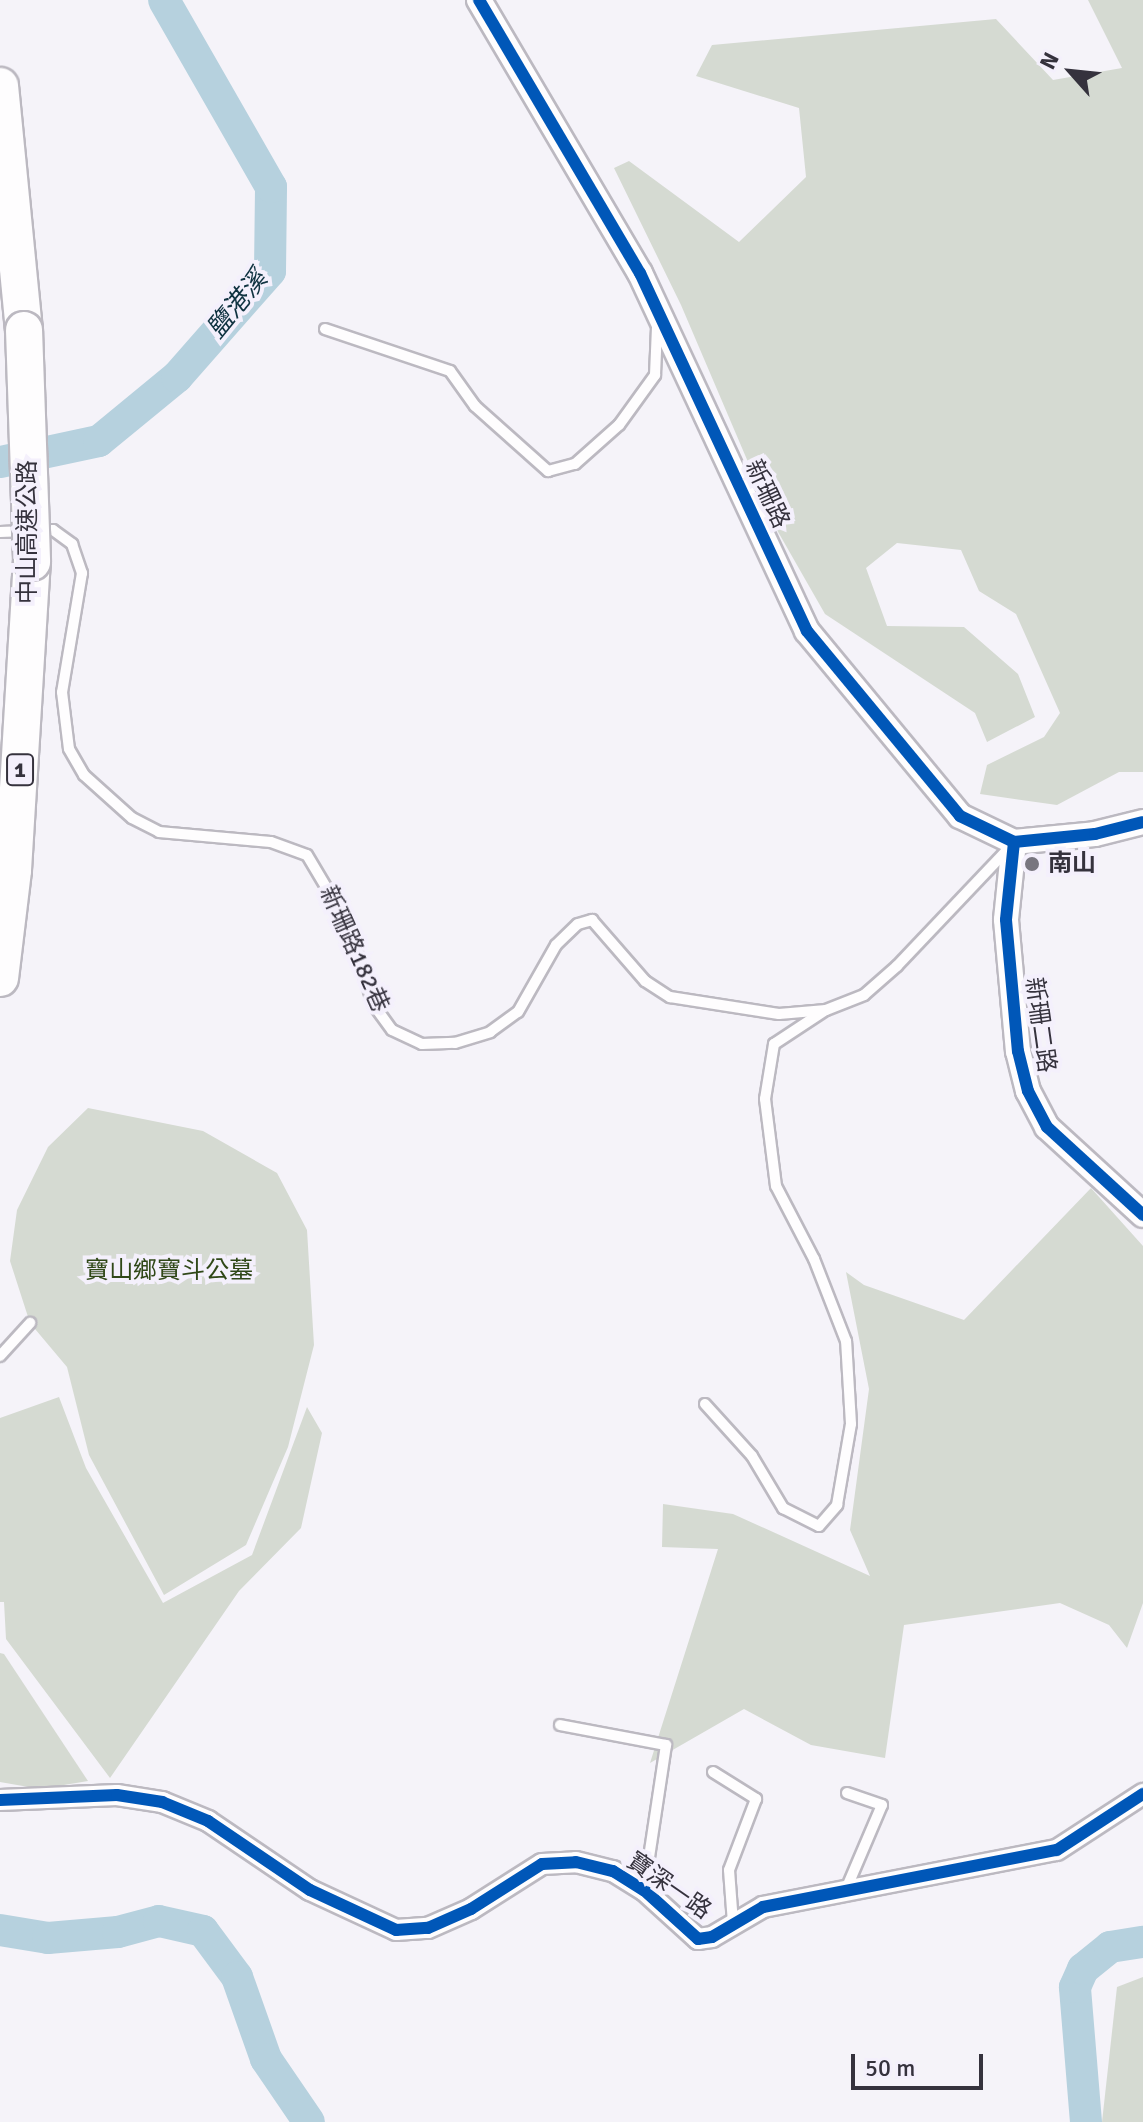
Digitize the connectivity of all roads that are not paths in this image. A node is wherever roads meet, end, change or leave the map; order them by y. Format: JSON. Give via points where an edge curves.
{"nodes":[{"id":1,"x":479,"y":0,"type":"edge"},
{"id":2,"x":0,"y":86,"type":"edge"},
{"id":3,"x":625,"y":248,"type":"junction"},
{"id":4,"x":325,"y":329,"type":"dead end"},
{"id":5,"x":0,"y":532,"type":"edge"},
{"id":6,"x":1143,"y":822,"type":"edge"},
{"id":7,"x":1014,"y":842,"type":"junction"},
{"id":8,"x":0,"y":978,"type":"edge"},
{"id":9,"x":826,"y":1010,"type":"junction"},
{"id":10,"x":1143,"y":1215,"type":"edge"},
{"id":11,"x":30,"y":1323,"type":"dead end"},
{"id":12,"x":0,"y":1356,"type":"edge"},
{"id":13,"x":705,"y":1404,"type":"dead end"},
{"id":14,"x":560,"y":1725,"type":"dead end"},
{"id":15,"x":713,"y":1772,"type":"dead end"},
{"id":16,"x":847,"y":1793,"type":"dead end"},
{"id":17,"x":1143,"y":1794,"type":"edge"},
{"id":18,"x":0,"y":1800,"type":"edge"},
{"id":19,"x":847,"y":1887,"type":"junction"},
{"id":20,"x":644,"y":1890,"type":"junction"},
{"id":21,"x":733,"y":1923,"type":"junction"}],
"edges":[{"from":1,"to":3,"type":"street","name":"新珊路"},
{"from":2,"to":8,"type":"highway","name":"中山高速公路","number":"1","bridge":true,"via":[[24,330],[32,562],[13,870]]},
{"from":3,"to":4,"type":"lane","via":[[658,331],[655,375],[619,425],[575,464],[548,471],[475,406],[450,371]]},
{"from":3,"to":7,"type":"street","name":"新珊路","via":[[807,631],[960,816]]},
{"from":5,"to":9,"type":"lane","name":"新珊路182巷","via":[[53,530],[72,544],[82,573],[62,692],[69,749],[84,775],[132,818],[159,832],[271,842],[307,855],[330,887],[373,1004],[392,1030],[422,1044],[455,1043],[490,1032],[518,1012],[556,945],[578,924],[592,920],[645,981],[670,997],[779,1014]]},
{"from":6,"to":7,"type":"street","via":[[1095,834]]},
{"from":7,"to":9,"type":"lane","name":"新珊路182巷","via":[[897,966],[864,995]]},
{"from":7,"to":10,"type":"street","name":"新珊二路","via":[[1006,920],[1018,1051],[1028,1091],[1047,1127]]},
{"from":9,"to":13,"type":"lane","name":"新珊路182巷","via":[[774,1044],[765,1099],[776,1186],[814,1259],[846,1341],[851,1424],[837,1505],[819,1526],[783,1508],[752,1456]]},
{"from":11,"to":12,"type":"lane"},
{"from":14,"to":20,"type":"lane","via":[[666,1745]]},
{"from":15,"to":21,"type":"lane","via":[[756,1799],[729,1870]]},
{"from":16,"to":19,"type":"lane","via":[[882,1805]]},
{"from":17,"to":19,"type":"street","name":"寶深一路","via":[[1057,1850],[1026,1860]]},
{"from":18,"to":20,"type":"street","name":"寶深一路","via":[[117,1795],[162,1802],[208,1821],[310,1890],[396,1930],[428,1928],[471,1909],[542,1864],[613,1871]]},
{"from":19,"to":21,"type":"street","name":"寶深一路","via":[[763,1907]]},
{"from":20,"to":21,"type":"street","name":"寶深一路","via":[[698,1939],[712,1937]]}]}
